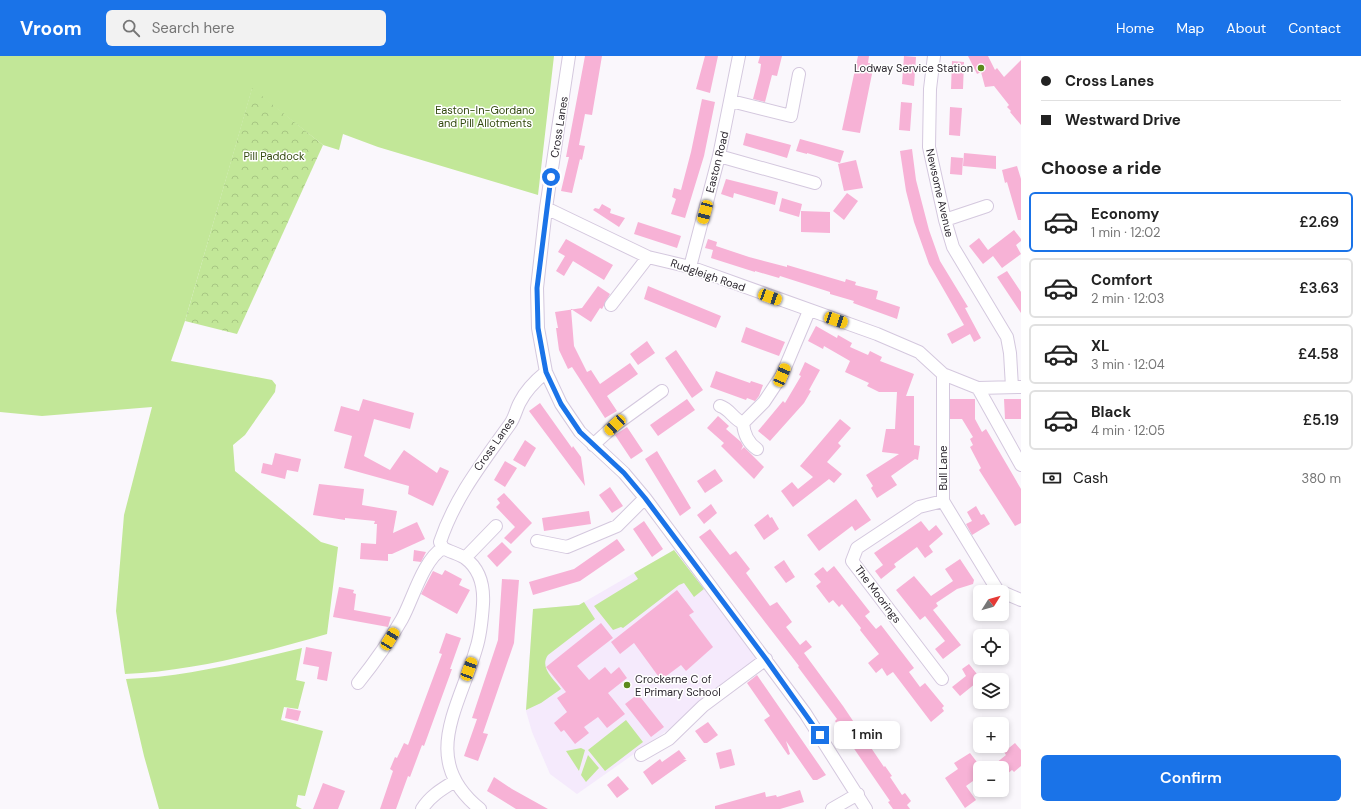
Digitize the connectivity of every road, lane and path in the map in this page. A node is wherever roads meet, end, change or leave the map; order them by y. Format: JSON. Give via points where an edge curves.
{"nodes":[{"id":1,"x":569,"y":56,"type":"edge"},
{"id":2,"x":739,"y":56,"type":"edge"},
{"id":3,"x":934,"y":56,"type":"edge"},
{"id":4,"x":799,"y":74,"type":"dead end"},
{"id":5,"x":731,"y":101,"type":"junction"},
{"id":6,"x":719,"y":156,"type":"junction"},
{"id":7,"x":815,"y":183,"type":"dead end"},
{"id":8,"x":987,"y":206,"type":"dead end"},
{"id":9,"x":546,"y":208,"type":"junction"},
{"id":10,"x":945,"y":220,"type":"junction"},
{"id":11,"x":648,"y":257,"type":"junction"},
{"id":12,"x":690,"y":267,"type":"junction"},
{"id":13,"x":611,"y":305,"type":"dead end"},
{"id":14,"x":809,"y":311,"type":"junction"},
{"id":15,"x":546,"y":372,"type":"junction"},
{"id":16,"x":943,"y":374,"type":"junction"},
{"id":17,"x":1017,"y":387,"type":"edge"},
{"id":18,"x":978,"y":388,"type":"junction"},
{"id":19,"x":662,"y":391,"type":"dead end"},
{"id":20,"x":720,"y":406,"type":"dead end"},
{"id":21,"x":743,"y":424,"type":"junction"},
{"id":22,"x":593,"y":445,"type":"junction"},
{"id":23,"x":757,"y":449,"type":"dead end"},
{"id":24,"x":1021,"y":465,"type":"edge"},
{"id":25,"x":645,"y":498,"type":"junction"},
{"id":26,"x":943,"y":501,"type":"junction"},
{"id":27,"x":496,"y":526,"type":"dead end"},
{"id":28,"x":537,"y":541,"type":"dead end"},
{"id":29,"x":443,"y":548,"type":"junction"},
{"id":30,"x":465,"y":558,"type":"junction"},
{"id":31,"x":994,"y":585,"type":"edge"},
{"id":32,"x":1009,"y":595,"type":"edge"},
{"id":33,"x":1021,"y":600,"type":"edge"},
{"id":34,"x":766,"y":659,"type":"junction"},
{"id":35,"x":942,"y":679,"type":"dead end"},
{"id":36,"x":358,"y":683,"type":"dead end"},
{"id":37,"x":641,"y":755,"type":"dead end"},
{"id":38,"x":455,"y":782,"type":"junction"},
{"id":39,"x":858,"y":794,"type":"junction"},
{"id":40,"x":422,"y":809,"type":"edge"},
{"id":41,"x":480,"y":809,"type":"edge"},
{"id":42,"x":832,"y":809,"type":"edge"},
{"id":43,"x":866,"y":809,"type":"edge"}],
"edges":[{"from":1,"to":9,"type":"street","name":"Cross Lanes"},
{"from":2,"to":5,"type":"street","name":"Easton Road"},
{"from":3,"to":10,"type":"street","name":"Newsome Avenue","via":[[930,89],[929,147]]},
{"from":4,"to":5,"type":"street","via":[[792,116]]},
{"from":5,"to":6,"type":"street","name":"Easton Road"},
{"from":6,"to":7,"type":"street"},
{"from":6,"to":12,"type":"street","name":"Easton Road"},
{"from":8,"to":10,"type":"street"},
{"from":9,"to":11,"type":"street","name":"Rudgleigh Road"},
{"from":9,"to":15,"type":"street","name":"Cross Lanes","via":[[537,288],[538,328]]},
{"from":10,"to":17,"type":"street","name":"Newsome Avenue","via":[[953,247],[1007,337]]},
{"from":11,"to":12,"type":"street","name":"Rudgleigh Road"},
{"from":11,"to":13,"type":"street"},
{"from":12,"to":14,"type":"street","name":"Rudgleigh Road"},
{"from":14,"to":16,"type":"street","name":"Rudgleigh Road","via":[[877,334],[919,352]]},
{"from":14,"to":21,"type":"street","via":[[782,375],[764,402]]},
{"from":15,"to":22,"type":"street","via":[[561,404],[580,432]]},
{"from":15,"to":29,"type":"street","name":"Cross Lanes","via":[[534,382],[520,402],[511,422],[472,475],[447,521],[440,542]]},
{"from":16,"to":18,"type":"street","name":"Rudgleigh Road"},
{"from":16,"to":26,"type":"street","name":"Bull Lane"},
{"from":17,"to":18,"type":"street"},
{"from":18,"to":24,"type":"street"},
{"from":19,"to":22,"type":"street","via":[[615,425]]},
{"from":20,"to":21,"type":"street","via":[[727,408],[734,418]]},
{"from":21,"to":23,"type":"street","via":[[748,441]]},
{"from":22,"to":25,"type":"street","via":[[624,473]]},
{"from":25,"to":28,"type":"street","via":[[616,526],[567,547]]},
{"from":25,"to":34,"type":"street"},
{"from":26,"to":31,"type":"street","name":"Bull Lane"},
{"from":26,"to":35,"type":"street","name":"The Moorings","via":[[919,508],[857,548],[852,560]]},
{"from":27,"to":30,"type":"street"},
{"from":29,"to":30,"type":"street"},
{"from":29,"to":36,"type":"street","via":[[433,556],[402,618],[381,653]]},
{"from":30,"to":38,"type":"street","via":[[477,572],[484,593],[476,649],[448,733],[449,760]]},
{"from":32,"to":33,"type":"street","name":"Bull Lane"},
{"from":34,"to":37,"type":"street","via":[[703,706],[673,736]]},
{"from":34,"to":39,"type":"street"},
{"from":38,"to":40,"type":"street","via":[[437,792]]},
{"from":38,"to":41,"type":"street","via":[[466,797]]},
{"from":39,"to":42,"type":"street"},
{"from":39,"to":43,"type":"street"}]}
